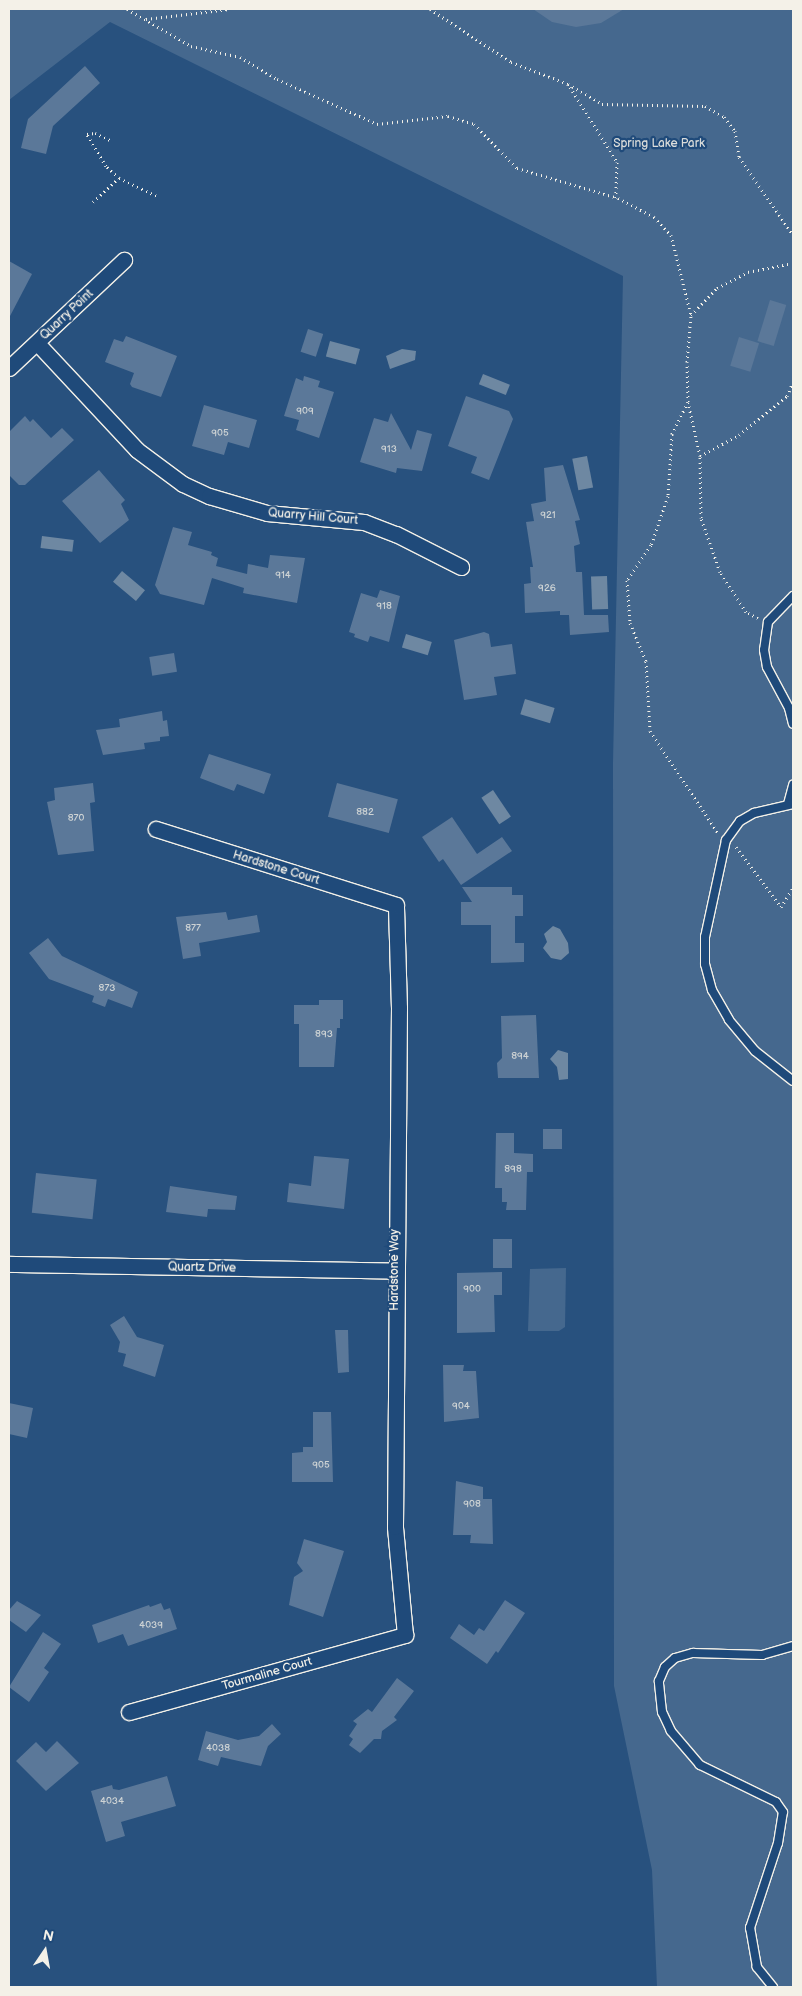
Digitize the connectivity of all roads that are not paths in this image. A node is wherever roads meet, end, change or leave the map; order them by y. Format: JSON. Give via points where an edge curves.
{"nodes":[{"id":1,"x":124,"y":260,"type":"dead end"},
{"id":2,"x":37,"y":343,"type":"junction"},
{"id":3,"x":9,"y":368,"type":"edge"},
{"id":4,"x":461,"y":567,"type":"dead end"},
{"id":5,"x":793,"y":596,"type":"edge"},
{"id":6,"x":793,"y":724,"type":"edge"},
{"id":7,"x":793,"y":785,"type":"edge"},
{"id":8,"x":790,"y":804,"type":"edge"},
{"id":9,"x":156,"y":828,"type":"dead end"},
{"id":10,"x":396,"y":905,"type":"joint"},
{"id":11,"x":793,"y":1081,"type":"edge"},
{"id":12,"x":9,"y":1264,"type":"edge"},
{"id":13,"x":394,"y":1271,"type":"junction"},
{"id":14,"x":405,"y":1635,"type":"joint"},
{"id":15,"x":793,"y":1646,"type":"edge"},
{"id":16,"x":129,"y":1712,"type":"dead end"},
{"id":17,"x":773,"y":1987,"type":"edge"}],
"edges":[{"from":1,"to":2,"type":"street","name":"Quarry Point"},
{"from":2,"to":3,"type":"street","name":"Quarry Point"},
{"from":2,"to":4,"type":"street","name":"Quarry Hill Court","via":[[137,450],[184,484],[209,496],[267,513],[364,522],[396,534]]},
{"from":5,"to":6,"type":"lane","via":[[768,622],[764,650],[767,667],[789,708]]},
{"from":7,"to":8,"type":"lane"},
{"from":8,"to":11,"type":"lane","via":[[754,813],[740,821],[726,840],[705,937],[705,964],[712,990],[729,1020],[755,1051]]},
{"from":9,"to":10,"type":"street","name":"Hardstone Court"},
{"from":10,"to":13,"type":"street","name":"Hardstone Way","via":[[399,1008]]},
{"from":12,"to":13,"type":"street","name":"Quartz Drive"},
{"from":13,"to":14,"type":"street","name":"Hardstone Way","via":[[394,1527]]},
{"from":14,"to":16,"type":"street","name":"Tourmaline Court"},
{"from":15,"to":17,"type":"lane","via":[[762,1655],[693,1653],[675,1658],[665,1667],[659,1681],[662,1712],[671,1731],[700,1765],[776,1802],[782,1812],[778,1843],[750,1928],[757,1967]]}]}
